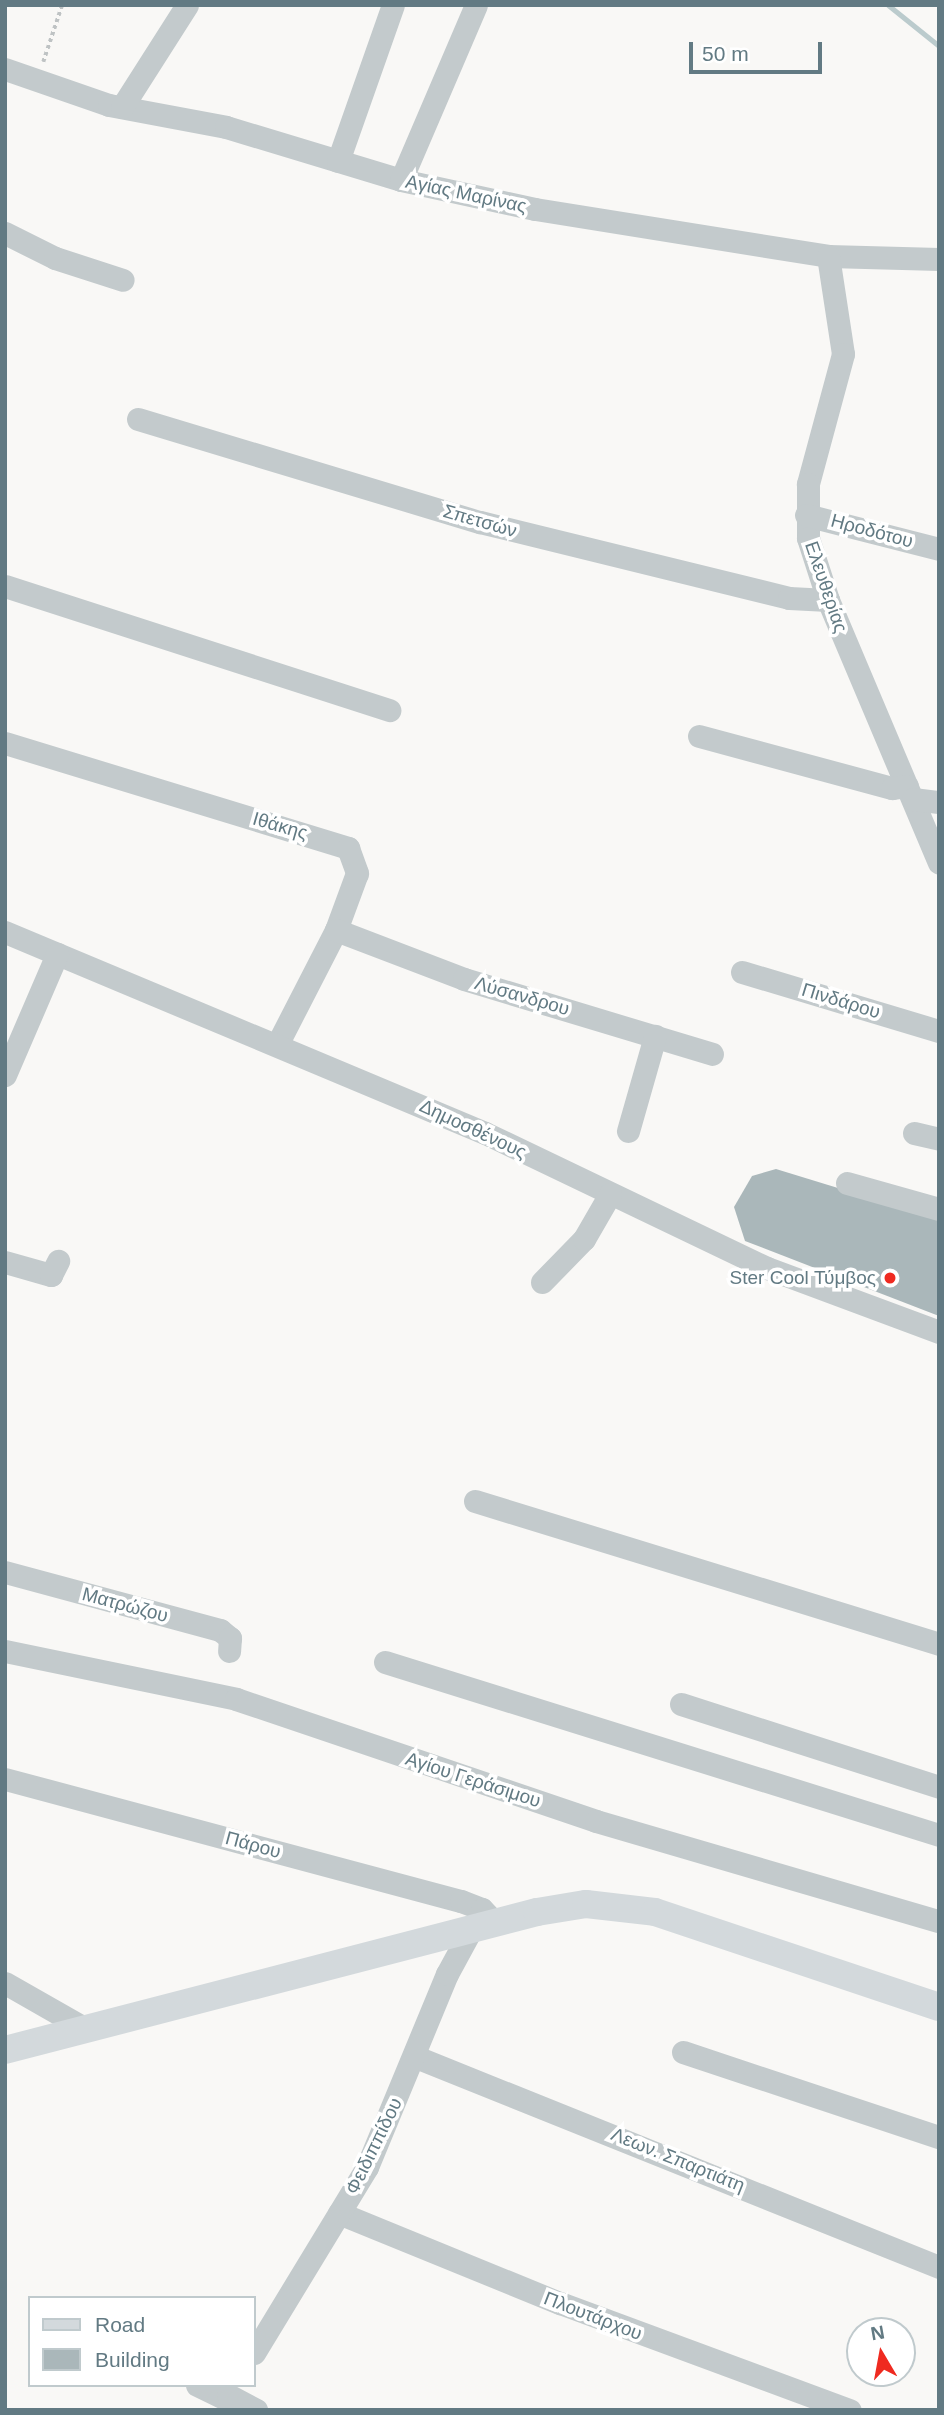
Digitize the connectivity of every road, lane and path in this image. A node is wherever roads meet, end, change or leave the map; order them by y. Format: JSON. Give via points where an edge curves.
{"nodes":[{"id":1,"x":62,"y":5,"type":"edge"},
{"id":2,"x":187,"y":5,"type":"edge"},
{"id":3,"x":393,"y":5,"type":"edge"},
{"id":4,"x":476,"y":5,"type":"edge"},
{"id":5,"x":5,"y":69,"type":"edge"},
{"id":6,"x":40,"y":82,"type":"junction"},
{"id":7,"x":122,"y":107,"type":"junction"},
{"id":8,"x":338,"y":161,"type":"junction"},
{"id":9,"x":401,"y":180,"type":"junction"},
{"id":10,"x":5,"y":233,"type":"edge"},
{"id":11,"x":828,"y":256,"type":"junction"},
{"id":12,"x":939,"y":259,"type":"edge"},
{"id":13,"x":123,"y":280,"type":"dead end"},
{"id":14,"x":138,"y":419,"type":"dead end"},
{"id":15,"x":806,"y":515,"type":"junction"},
{"id":16,"x":939,"y":549,"type":"edge"},
{"id":17,"x":5,"y":586,"type":"edge"},
{"id":18,"x":828,"y":600,"type":"junction"},
{"id":19,"x":390,"y":710,"type":"dead end"},
{"id":20,"x":699,"y":736,"type":"dead end"},
{"id":21,"x":5,"y":743,"type":"edge"},
{"id":22,"x":910,"y":793,"type":"junction"},
{"id":23,"x":939,"y":802,"type":"edge"},
{"id":24,"x":939,"y":863,"type":"edge"},
{"id":25,"x":336,"y":930,"type":"junction"},
{"id":26,"x":5,"y":932,"type":"edge"},
{"id":27,"x":57,"y":954,"type":"junction"},
{"id":28,"x":742,"y":972,"type":"dead end"},
{"id":29,"x":939,"y":1031,"type":"edge"},
{"id":30,"x":655,"y":1035,"type":"junction"},
{"id":31,"x":278,"y":1043,"type":"junction"},
{"id":32,"x":712,"y":1054,"type":"dead end"},
{"id":33,"x":5,"y":1074,"type":"edge"},
{"id":34,"x":628,"y":1131,"type":"dead end"},
{"id":35,"x":914,"y":1133,"type":"dead end"},
{"id":36,"x":939,"y":1139,"type":"edge"},
{"id":37,"x":847,"y":1183,"type":"dead end"},
{"id":38,"x":610,"y":1194,"type":"junction"},
{"id":39,"x":939,"y":1209,"type":"edge"},
{"id":40,"x":58,"y":1261,"type":"dead end"},
{"id":41,"x":5,"y":1262,"type":"edge"},
{"id":42,"x":542,"y":1282,"type":"dead end"},
{"id":43,"x":939,"y":1332,"type":"edge"},
{"id":44,"x":475,"y":1501,"type":"dead end"},
{"id":45,"x":5,"y":1572,"type":"edge"},
{"id":46,"x":939,"y":1644,"type":"edge"},
{"id":47,"x":5,"y":1651,"type":"edge"},
{"id":48,"x":229,"y":1651,"type":"dead end"},
{"id":49,"x":385,"y":1662,"type":"dead end"},
{"id":50,"x":681,"y":1704,"type":"dead end"},
{"id":51,"x":5,"y":1779,"type":"edge"},
{"id":52,"x":939,"y":1787,"type":"edge"},
{"id":53,"x":939,"y":1835,"type":"edge"},
{"id":54,"x":939,"y":1921,"type":"edge"},
{"id":55,"x":483,"y":1925,"type":"junction"},
{"id":56,"x":5,"y":1983,"type":"edge"},
{"id":57,"x":939,"y":2007,"type":"edge"},
{"id":58,"x":82,"y":2027,"type":"junction"},
{"id":59,"x":5,"y":2050,"type":"edge"},
{"id":60,"x":683,"y":2052,"type":"dead end"},
{"id":61,"x":416,"y":2057,"type":"junction"},
{"id":62,"x":939,"y":2137,"type":"edge"},
{"id":63,"x":339,"y":2213,"type":"junction"},
{"id":64,"x":939,"y":2267,"type":"edge"},
{"id":65,"x":256,"y":2350,"type":"edge"},
{"id":66,"x":202,"y":2387,"type":"edge"},
{"id":67,"x":227,"y":2397,"type":"edge"},
{"id":68,"x":256,"y":2410,"type":"edge"},
{"id":69,"x":850,"y":2410,"type":"edge"}],
"edges":[{"from":1,"to":6,"type":"path","via":[[50,28]]},
{"from":2,"to":7,"type":"street"},
{"from":3,"to":8,"type":"street"},
{"from":4,"to":9,"type":"street"},
{"from":5,"to":6,"type":"street","name":"Αγίας Μαρίνας"},
{"from":6,"to":7,"type":"street","name":"Αγίας Μαρίνας"},
{"from":7,"to":8,"type":"street","name":"Αγίας Μαρίνας","via":[[226,127]]},
{"from":8,"to":9,"type":"street","name":"Αγίας Μαρίνας"},
{"from":9,"to":11,"type":"street","name":"Αγίας Μαρίνας","via":[[672,234]]},
{"from":10,"to":13,"type":"street","via":[[55,258]]},
{"from":11,"to":12,"type":"street","name":"Αγίας Μαρίνας"},
{"from":11,"to":15,"type":"street","name":"Ελευθερίας","via":[[843,354],[808,484]]},
{"from":14,"to":18,"type":"street","name":"Σπετσών","via":[[480,522],[789,598]]},
{"from":15,"to":16,"type":"street","name":"Ηροδότου"},
{"from":15,"to":18,"type":"street","name":"Ελευθερίας"},
{"from":17,"to":19,"type":"street"},
{"from":18,"to":22,"type":"street","name":"Ελευθερίας"},
{"from":20,"to":22,"type":"street"},
{"from":21,"to":25,"type":"street","name":"Ιθάκης","via":[[348,848],[357,873]]},
{"from":22,"to":23,"type":"street"},
{"from":22,"to":24,"type":"street","name":"Ελευθερίας"},
{"from":25,"to":30,"type":"street","name":"Λύσανδρου","via":[[464,979]]},
{"from":25,"to":31,"type":"street","name":"Ιθάκης"},
{"from":26,"to":27,"type":"street","name":"Δημοσθένους"},
{"from":27,"to":31,"type":"street","name":"Δημοσθένους"},
{"from":27,"to":33,"type":"street"},
{"from":28,"to":29,"type":"street","name":"Πινδάρου"},
{"from":30,"to":32,"type":"street","name":"Λύσανδρου"},
{"from":30,"to":34,"type":"street"},
{"from":31,"to":38,"type":"street","name":"Δημοσθένους"},
{"from":35,"to":36,"type":"street"},
{"from":37,"to":39,"type":"street"},
{"from":38,"to":42,"type":"street","via":[[583,1239]]},
{"from":38,"to":43,"type":"street","name":"Δημοσθένους","via":[[767,1268]]},
{"from":40,"to":41,"type":"street","via":[[51,1275]]},
{"from":44,"to":46,"type":"street"},
{"from":45,"to":48,"type":"street","name":"Ματρώζου","via":[[220,1630],[230,1638]]},
{"from":47,"to":54,"type":"street","name":"Αγίου Γεράσιμου","via":[[236,1699],[596,1821]]},
{"from":49,"to":53,"type":"street"},
{"from":50,"to":52,"type":"street"},
{"from":51,"to":55,"type":"street","name":"Πάρου","via":[[461,1901],[482,1909]]},
{"from":55,"to":57,"type":"main road","via":[[571,1906],[631,1906]]},
{"from":55,"to":58,"type":"main road"},
{"from":55,"to":61,"type":"street","name":"Φειδιππίδου","via":[[447,1974]]},
{"from":56,"to":58,"type":"street"},
{"from":58,"to":59,"type":"main road"},
{"from":60,"to":62,"type":"street"},
{"from":61,"to":63,"type":"street","name":"Φειδιππίδου","via":[[367,2167]]},
{"from":61,"to":64,"type":"street","name":"Λεων. Σπαρτιάτη"},
{"from":63,"to":65,"type":"street","name":"Φειδιππίδου"},
{"from":63,"to":69,"type":"street","name":"Πλουτάρχου","via":[[572,2308]]},
{"from":66,"to":67,"type":"street"},
{"from":67,"to":68,"type":"street"}]}
